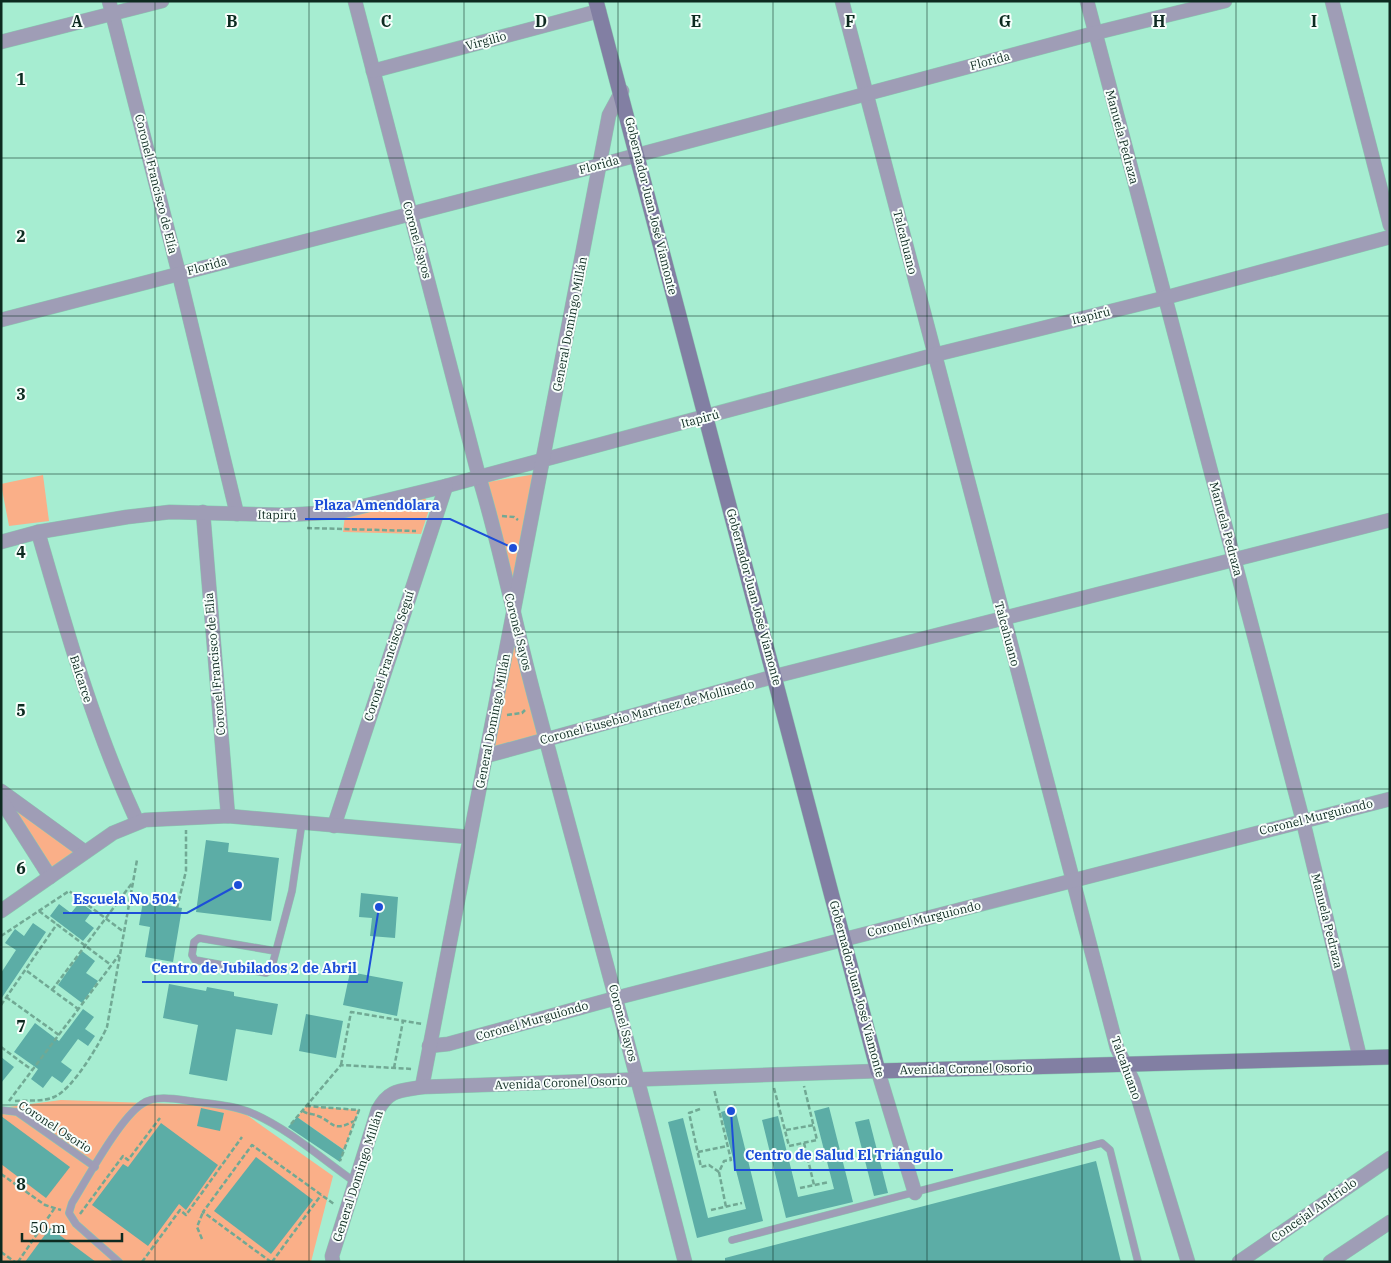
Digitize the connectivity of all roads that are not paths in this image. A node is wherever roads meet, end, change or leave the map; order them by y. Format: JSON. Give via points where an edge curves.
{"nodes":[{"id":1,"x":162,"y":1,"type":"edge"},
{"id":2,"x":355,"y":1,"type":"edge"},
{"id":3,"x":842,"y":1,"type":"edge"},
{"id":4,"x":1087,"y":1,"type":"edge"},
{"id":5,"x":1225,"y":1,"type":"edge"},
{"id":6,"x":1332,"y":1,"type":"edge"},
{"id":7,"x":598,"y":6,"type":"edge"},
{"id":8,"x":110,"y":8,"type":"edge"},
{"id":9,"x":1095,"y":33,"type":"junction"},
{"id":10,"x":1,"y":42,"type":"edge"},
{"id":11,"x":372,"y":71,"type":"junction"},
{"id":12,"x":622,"y":91,"type":"junction"},
{"id":13,"x":867,"y":93,"type":"junction"},
{"id":14,"x":638,"y":154,"type":"junction"},
{"id":15,"x":600,"y":164,"type":"junction"},
{"id":16,"x":409,"y":212,"type":"junction"},
{"id":17,"x":1390,"y":225,"type":"edge"},
{"id":18,"x":1390,"y":237,"type":"edge"},
{"id":19,"x":179,"y":274,"type":"junction"},
{"id":20,"x":1164,"y":298,"type":"junction"},
{"id":21,"x":1,"y":320,"type":"edge"},
{"id":22,"x":934,"y":355,"type":"junction"},
{"id":23,"x":705,"y":418,"type":"junction"},
{"id":24,"x":544,"y":460,"type":"junction"},
{"id":25,"x":479,"y":477,"type":"junction"},
{"id":26,"x":446,"y":486,"type":"junction"},
{"id":27,"x":202,"y":512,"type":"junction"},
{"id":28,"x":237,"y":514,"type":"junction"},
{"id":29,"x":1390,"y":520,"type":"edge"},
{"id":30,"x":38,"y":532,"type":"junction"},
{"id":31,"x":1,"y":542,"type":"edge"},
{"id":32,"x":1233,"y":559,"type":"junction"},
{"id":33,"x":514,"y":614,"type":"junction"},
{"id":34,"x":1003,"y":619,"type":"junction"},
{"id":35,"x":776,"y":676,"type":"junction"},
{"id":36,"x":546,"y":740,"type":"junction"},
{"id":37,"x":486,"y":756,"type":"junction"},
{"id":38,"x":1,"y":791,"type":"edge"},
{"id":39,"x":1390,"y":799,"type":"edge"},
{"id":40,"x":1,"y":800,"type":"edge"},
{"id":41,"x":228,"y":816,"type":"junction"},
{"id":42,"x":1303,"y":821,"type":"junction"},
{"id":43,"x":137,"y":822,"type":"junction"},
{"id":44,"x":302,"y":822,"type":"junction"},
{"id":45,"x":334,"y":826,"type":"junction"},
{"id":46,"x":469,"y":837,"type":"junction"},
{"id":47,"x":85,"y":852,"type":"junction"},
{"id":48,"x":50,"y":877,"type":"junction"},
{"id":49,"x":1074,"y":880,"type":"junction"},
{"id":50,"x":1,"y":911,"type":"edge"},
{"id":51,"x":843,"y":940,"type":"junction"},
{"id":52,"x":275,"y":951,"type":"junction"},
{"id":53,"x":616,"y":998,"type":"junction"},
{"id":54,"x":429,"y":1046,"type":"junction"},
{"id":55,"x":1390,"y":1057,"type":"edge"},
{"id":56,"x":1360,"y":1058,"type":"junction"},
{"id":57,"x":1126,"y":1065,"type":"junction"},
{"id":58,"x":878,"y":1071,"type":"junction"},
{"id":59,"x":639,"y":1081,"type":"junction"},
{"id":60,"x":422,"y":1087,"type":"junction"},
{"id":61,"x":1,"y":1110,"type":"edge"},
{"id":62,"x":1390,"y":1158,"type":"edge"},
{"id":63,"x":95,"y":1167,"type":"junction"},
{"id":64,"x":355,"y":1182,"type":"junction"},
{"id":65,"x":915,"y":1193,"type":"junction"},
{"id":66,"x":1390,"y":1222,"type":"edge"},
{"id":67,"x":732,"y":1240,"type":"dead end"},
{"id":68,"x":330,"y":1260,"type":"edge"},
{"id":69,"x":119,"y":1262,"type":"edge"},
{"id":70,"x":685,"y":1262,"type":"edge"},
{"id":71,"x":1138,"y":1262,"type":"edge"},
{"id":72,"x":1188,"y":1262,"type":"edge"},
{"id":73,"x":1239,"y":1262,"type":"edge"},
{"id":74,"x":1330,"y":1262,"type":"edge"}],
"edges":[{"from":1,"to":8,"type":"street"},
{"from":2,"to":11,"type":"street","name":"Coronel Sayos"},
{"from":3,"to":13,"type":"street","name":"Talcahuano"},
{"from":4,"to":9,"type":"street","name":"Manuela Pedraza"},
{"from":5,"to":9,"type":"street","name":"Florida"},
{"from":6,"to":17,"type":"street"},
{"from":7,"to":11,"type":"street","name":"Virgilio"},
{"from":7,"to":12,"type":"street","name":"Gobernador Juan José Viamonte"},
{"from":8,"to":10,"type":"street"},
{"from":8,"to":19,"type":"street","name":"Coronel Francisco de Elía"},
{"from":9,"to":13,"type":"street","name":"Florida"},
{"from":9,"to":20,"type":"street","name":"Manuela Pedraza"},
{"from":11,"to":16,"type":"street","name":"Coronel Sayos"},
{"from":12,"to":14,"type":"street","name":"Gobernador Juan José Viamonte"},
{"from":12,"to":15,"type":"street","name":"General Domingo Millán","via":[[609,115]]},
{"from":13,"to":14,"type":"street","name":"Florida"},
{"from":13,"to":22,"type":"street","name":"Talcahuano"},
{"from":14,"to":15,"type":"street","name":"Florida"},
{"from":14,"to":23,"type":"street","name":"Gobernador Juan José Viamonte"},
{"from":15,"to":16,"type":"street","name":"Florida"},
{"from":15,"to":24,"type":"street","name":"General Domingo Millán"},
{"from":16,"to":19,"type":"street","name":"Florida"},
{"from":16,"to":25,"type":"street","name":"Coronel Sayos"},
{"from":18,"to":20,"type":"street","name":"Itapirú"},
{"from":19,"to":21,"type":"street","name":"Florida"},
{"from":19,"to":28,"type":"street","name":"Coronel Francisco de Elía"},
{"from":20,"to":22,"type":"street","name":"Itapirú"},
{"from":20,"to":32,"type":"street","name":"Manuela Pedraza"},
{"from":22,"to":23,"type":"street","name":"Itapirú"},
{"from":22,"to":34,"type":"street","name":"Talcahuano"},
{"from":23,"to":24,"type":"street","name":"Itapirú"},
{"from":23,"to":35,"type":"street","name":"Gobernador Juan José Viamonte"},
{"from":24,"to":25,"type":"street","name":"Itapirú"},
{"from":24,"to":33,"type":"street","name":"General Domingo Millán"},
{"from":25,"to":26,"type":"street","name":"Itapirú"},
{"from":25,"to":33,"type":"street","name":"Coronel Sayos"},
{"from":26,"to":28,"type":"street","name":"Itapirú","via":[[339,512]]},
{"from":26,"to":45,"type":"street","name":"Coronel Francisco Seguí"},
{"from":27,"to":28,"type":"street","name":"Itapirú"},
{"from":27,"to":30,"type":"street","name":"Itapirú","via":[[127,517]]},
{"from":27,"to":41,"type":"street","name":"Coronel Francisco de Elía"},
{"from":29,"to":32,"type":"street","name":"Coronel Eusebio Martínez de Mollinedo"},
{"from":30,"to":31,"type":"street","name":"Itapirú"},
{"from":30,"to":43,"type":"street","name":"Balcarce","via":[[80,679],[113,770]]},
{"from":32,"to":34,"type":"street","name":"Coronel Eusebio Martínez de Mollinedo"},
{"from":32,"to":42,"type":"street","name":"Manuela Pedraza"},
{"from":33,"to":36,"type":"street","name":"Coronel Sayos"},
{"from":33,"to":37,"type":"street","name":"General Domingo Millán"},
{"from":34,"to":35,"type":"street","name":"Coronel Eusebio Martínez de Mollinedo"},
{"from":34,"to":49,"type":"street","name":"Talcahuano"},
{"from":35,"to":36,"type":"street","name":"Coronel Eusebio Martínez de Mollinedo"},
{"from":35,"to":51,"type":"street","name":"Gobernador Juan José Viamonte"},
{"from":36,"to":37,"type":"street","name":"Coronel Eusebio Martínez de Mollinedo"},
{"from":36,"to":53,"type":"street","name":"Coronel Sayos"},
{"from":37,"to":46,"type":"street","name":"General Domingo Millán"},
{"from":38,"to":47,"type":"street"},
{"from":39,"to":42,"type":"street","name":"Coronel Murguiondo"},
{"from":40,"to":48,"type":"street"},
{"from":41,"to":43,"type":"street","via":[[186,816]]},
{"from":41,"to":44,"type":"street"},
{"from":42,"to":49,"type":"street","name":"Coronel Murguiondo"},
{"from":42,"to":56,"type":"street","name":"Manuela Pedraza"},
{"from":43,"to":47,"type":"street"},
{"from":44,"to":45,"type":"street"},
{"from":44,"to":52,"type":"lane","via":[[292,891]]},
{"from":45,"to":46,"type":"street"},
{"from":46,"to":54,"type":"street","name":"General Domingo Millán"},
{"from":47,"to":48,"type":"street"},
{"from":48,"to":50,"type":"street"},
{"from":49,"to":51,"type":"street","name":"Coronel Murguiondo"},
{"from":49,"to":57,"type":"street","name":"Talcahuano","via":[[1117,1048]]},
{"from":51,"to":53,"type":"street","name":"Coronel Murguiondo"},
{"from":51,"to":58,"type":"street","name":"Gobernador Juan José Viamonte"},
{"from":52,"to":52,"type":"lane","via":[[271,970],[266,973],[195,960],[192,955],[198,938]]},
{"from":53,"to":54,"type":"street","name":"Coronel Murguiondo","via":[[448,1044]]},
{"from":53,"to":59,"type":"street","name":"Coronel Sayos"},
{"from":54,"to":60,"type":"street","name":"General Domingo Millán"},
{"from":55,"to":56,"type":"street","name":"Avenida Coronel Osorio"},
{"from":56,"to":57,"type":"street","name":"Avenida Coronel Osorio"},
{"from":57,"to":58,"type":"street","name":"Avenida Coronel Osorio"},
{"from":57,"to":72,"type":"street","name":"Talcahuano"},
{"from":58,"to":59,"type":"street","name":"Avenida Coronel Osorio"},
{"from":58,"to":65,"type":"street","name":"Gobernador Juan José Viamonte"},
{"from":59,"to":60,"type":"street","name":"Avenida Coronel Osorio"},
{"from":59,"to":70,"type":"street","name":"Coronel Sayos"},
{"from":60,"to":64,"type":"street","name":"General Domingo Millán","via":[[393,1092],[384,1098],[374,1119]]},
{"from":61,"to":63,"type":"lane","name":"Coronel Osorio","via":[[16,1112]]},
{"from":62,"to":73,"type":"street","name":"Concejal Andriolo"},
{"from":63,"to":64,"type":"lane","via":[[131,1113],[143,1102],[174,1098],[253,1114]]},
{"from":63,"to":69,"type":"lane","via":[[70,1211],[74,1222]]},
{"from":64,"to":68,"type":"street","name":"General Domingo Millán"},
{"from":65,"to":67,"type":"lane"},
{"from":65,"to":71,"type":"lane","via":[[1102,1143],[1110,1150]]},
{"from":66,"to":74,"type":"street"}]}
